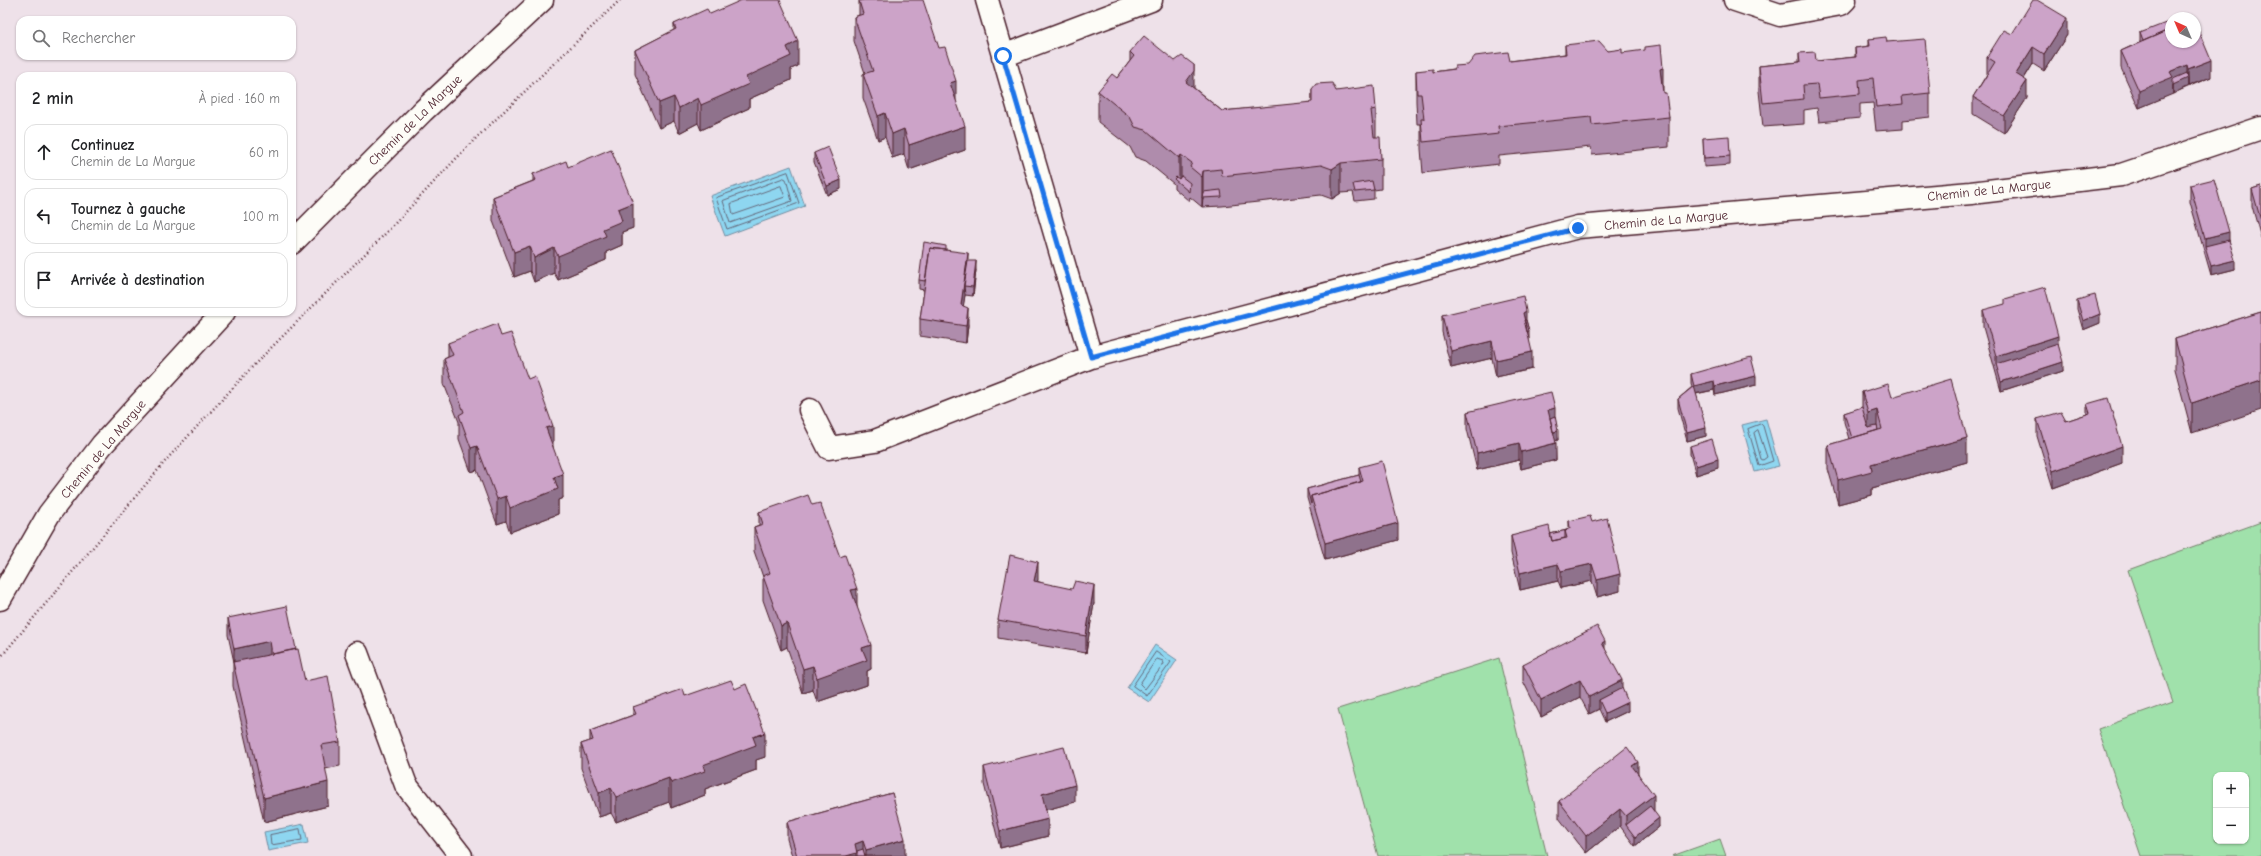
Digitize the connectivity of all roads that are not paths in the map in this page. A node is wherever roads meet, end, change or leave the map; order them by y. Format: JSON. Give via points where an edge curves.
{"nodes":[{"id":1,"x":542,"y":0,"type":"edge"},
{"id":2,"x":987,"y":0,"type":"edge"},
{"id":3,"x":1151,"y":0,"type":"edge"},
{"id":4,"x":1735,"y":0,"type":"edge"},
{"id":5,"x":1845,"y":0,"type":"edge"},
{"id":6,"x":1003,"y":56,"type":"junction"},
{"id":7,"x":2261,"y":128,"type":"edge"},
{"id":8,"x":296,"y":239,"type":"edge"},
{"id":9,"x":220,"y":316,"type":"edge"},
{"id":10,"x":1091,"y":357,"type":"junction"},
{"id":11,"x":810,"y":410,"type":"dead end"},
{"id":12,"x":0,"y":599,"type":"edge"},
{"id":13,"x":357,"y":653,"type":"dead end"},
{"id":14,"x":460,"y":856,"type":"edge"}],
"edges":[{"from":1,"to":8,"type":"street","name":"Chemin de La Margue","via":[[422,111]]},
{"from":2,"to":6,"type":"street"},
{"from":3,"to":6,"type":"street"},
{"from":4,"to":5,"type":"street","via":[[1780,15],[1841,4]]},
{"from":6,"to":10,"type":"street"},
{"from":7,"to":10,"type":"street","name":"Chemin de La Margue","via":[[2121,176],[1971,193],[1578,228]]},
{"from":9,"to":12,"type":"street","name":"Chemin de La Margue","via":[[102,445],[49,514]]},
{"from":10,"to":11,"type":"street","name":"Chemin de La Margue","via":[[875,441],[829,448]]},
{"from":13,"to":14,"type":"street","via":[[406,785]]}]}
